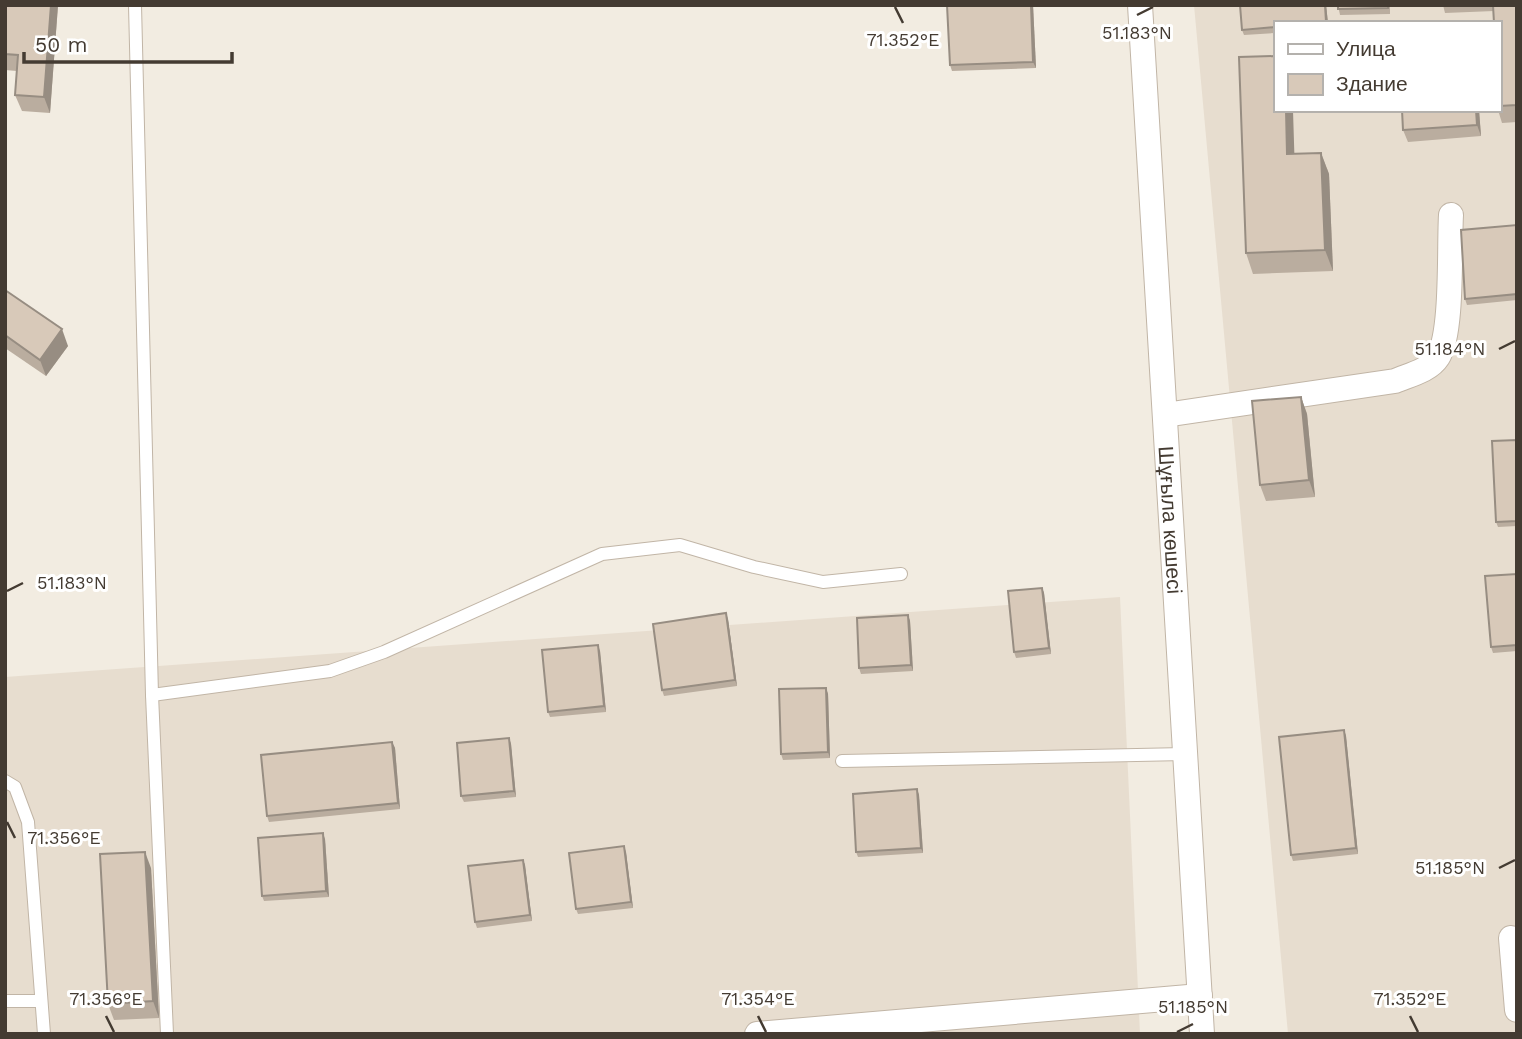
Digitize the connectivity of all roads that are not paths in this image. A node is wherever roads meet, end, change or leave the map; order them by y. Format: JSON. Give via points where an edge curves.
{"nodes":[{"id":1,"x":135,"y":5,"type":"edge"},
{"id":2,"x":1140,"y":5,"type":"edge"},
{"id":3,"x":1451,"y":215,"type":"dead end"},
{"id":4,"x":1165,"y":415,"type":"junction"},
{"id":5,"x":901,"y":574,"type":"dead end"},
{"id":6,"x":152,"y":695,"type":"junction"},
{"id":7,"x":1185,"y":754,"type":"junction"},
{"id":8,"x":842,"y":761,"type":"dead end"},
{"id":9,"x":5,"y":781,"type":"edge"},
{"id":10,"x":1511,"y":938,"type":"dead end"},
{"id":11,"x":1200,"y":996,"type":"junction"},
{"id":12,"x":41,"y":1001,"type":"junction"},
{"id":13,"x":5,"y":1002,"type":"edge"},
{"id":14,"x":1517,"y":1010,"type":"edge"},
{"id":15,"x":44,"y":1034,"type":"edge"},
{"id":16,"x":167,"y":1034,"type":"edge"},
{"id":17,"x":757,"y":1034,"type":"edge"},
{"id":18,"x":1202,"y":1034,"type":"edge"}],
"edges":[{"from":1,"to":6,"type":"lane"},
{"from":2,"to":4,"type":"street","name":"Шұғыла көшесі"},
{"from":3,"to":4,"type":"street","via":[[1445,337],[1430,365],[1395,381]]},
{"from":4,"to":7,"type":"street","name":"Шұғыла көшесі"},
{"from":5,"to":6,"type":"lane","via":[[823,582],[680,545],[602,554],[384,652],[330,671]]},
{"from":6,"to":16,"type":"lane"},
{"from":7,"to":8,"type":"lane"},
{"from":7,"to":11,"type":"street","name":"Шұғыла көшесі"},
{"from":9,"to":12,"type":"lane","via":[[15,787],[28,822]]},
{"from":10,"to":14,"type":"street"},
{"from":11,"to":17,"type":"street"},
{"from":11,"to":18,"type":"street","name":"Шұғыла көшесі"},
{"from":12,"to":13,"type":"lane"},
{"from":12,"to":15,"type":"lane"}]}
